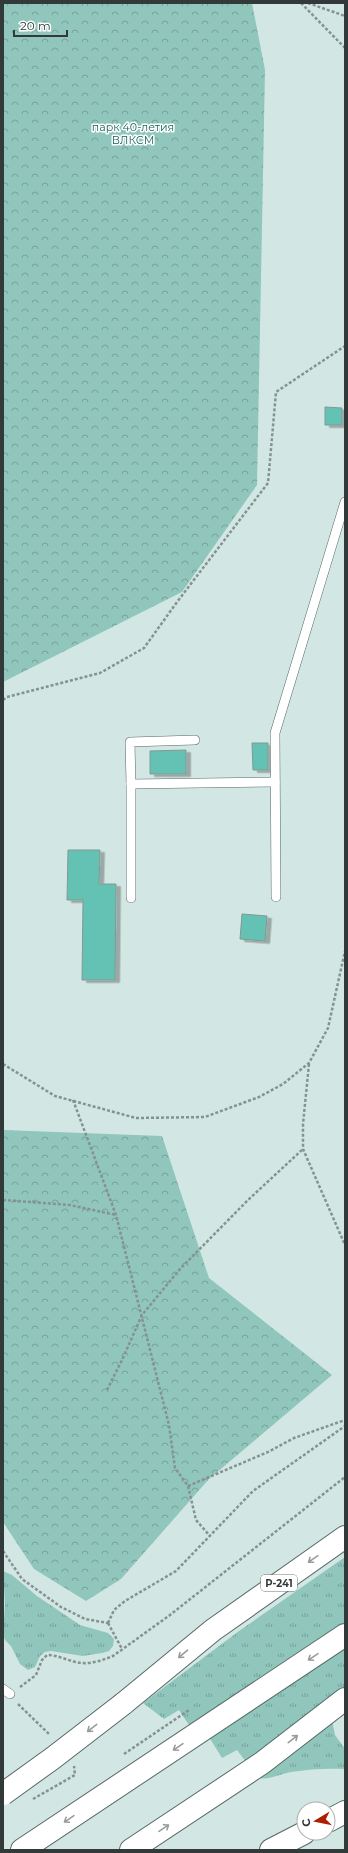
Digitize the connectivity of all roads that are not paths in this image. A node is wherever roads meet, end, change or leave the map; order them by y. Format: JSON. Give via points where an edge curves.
{"nodes":[{"id":1,"x":345,"y":502,"type":"edge"},
{"id":2,"x":195,"y":740,"type":"dead end"},
{"id":3,"x":275,"y":782,"type":"junction"},
{"id":4,"x":131,"y":784,"type":"junction"},
{"id":5,"x":276,"y":897,"type":"dead end"},
{"id":6,"x":131,"y":898,"type":"dead end"},
{"id":7,"x":345,"y":1537,"type":"edge"},
{"id":8,"x":345,"y":1635,"type":"edge"},
{"id":9,"x":345,"y":1699,"type":"edge"},
{"id":10,"x":3,"y":1794,"type":"edge"},
{"id":11,"x":345,"y":1812,"type":"edge"},
{"id":12,"x":336,"y":1817,"type":"edge"},
{"id":13,"x":296,"y":1837,"type":"edge"},
{"id":14,"x":22,"y":1850,"type":"edge"},
{"id":15,"x":131,"y":1850,"type":"edge"},
{"id":16,"x":271,"y":1850,"type":"edge"}],
"edges":[{"from":1,"to":3,"type":"lane","via":[[275,733]]},
{"from":2,"to":4,"type":"lane","via":[[130,742]]},
{"from":3,"to":4,"type":"lane"},
{"from":3,"to":5,"type":"lane"},
{"from":4,"to":6,"type":"lane"},
{"from":7,"to":10,"type":"main road","number":"Р-241","one_way":true,"bridge":true,"via":[[213,1630],[123,1704]]},
{"from":8,"to":14,"type":"main road","one_way":true},
{"from":15,"to":9,"type":"main road","one_way":true,"via":[[262,1763]]},
{"from":11,"to":12,"type":"main road"},
{"from":13,"to":16,"type":"main road"}]}
